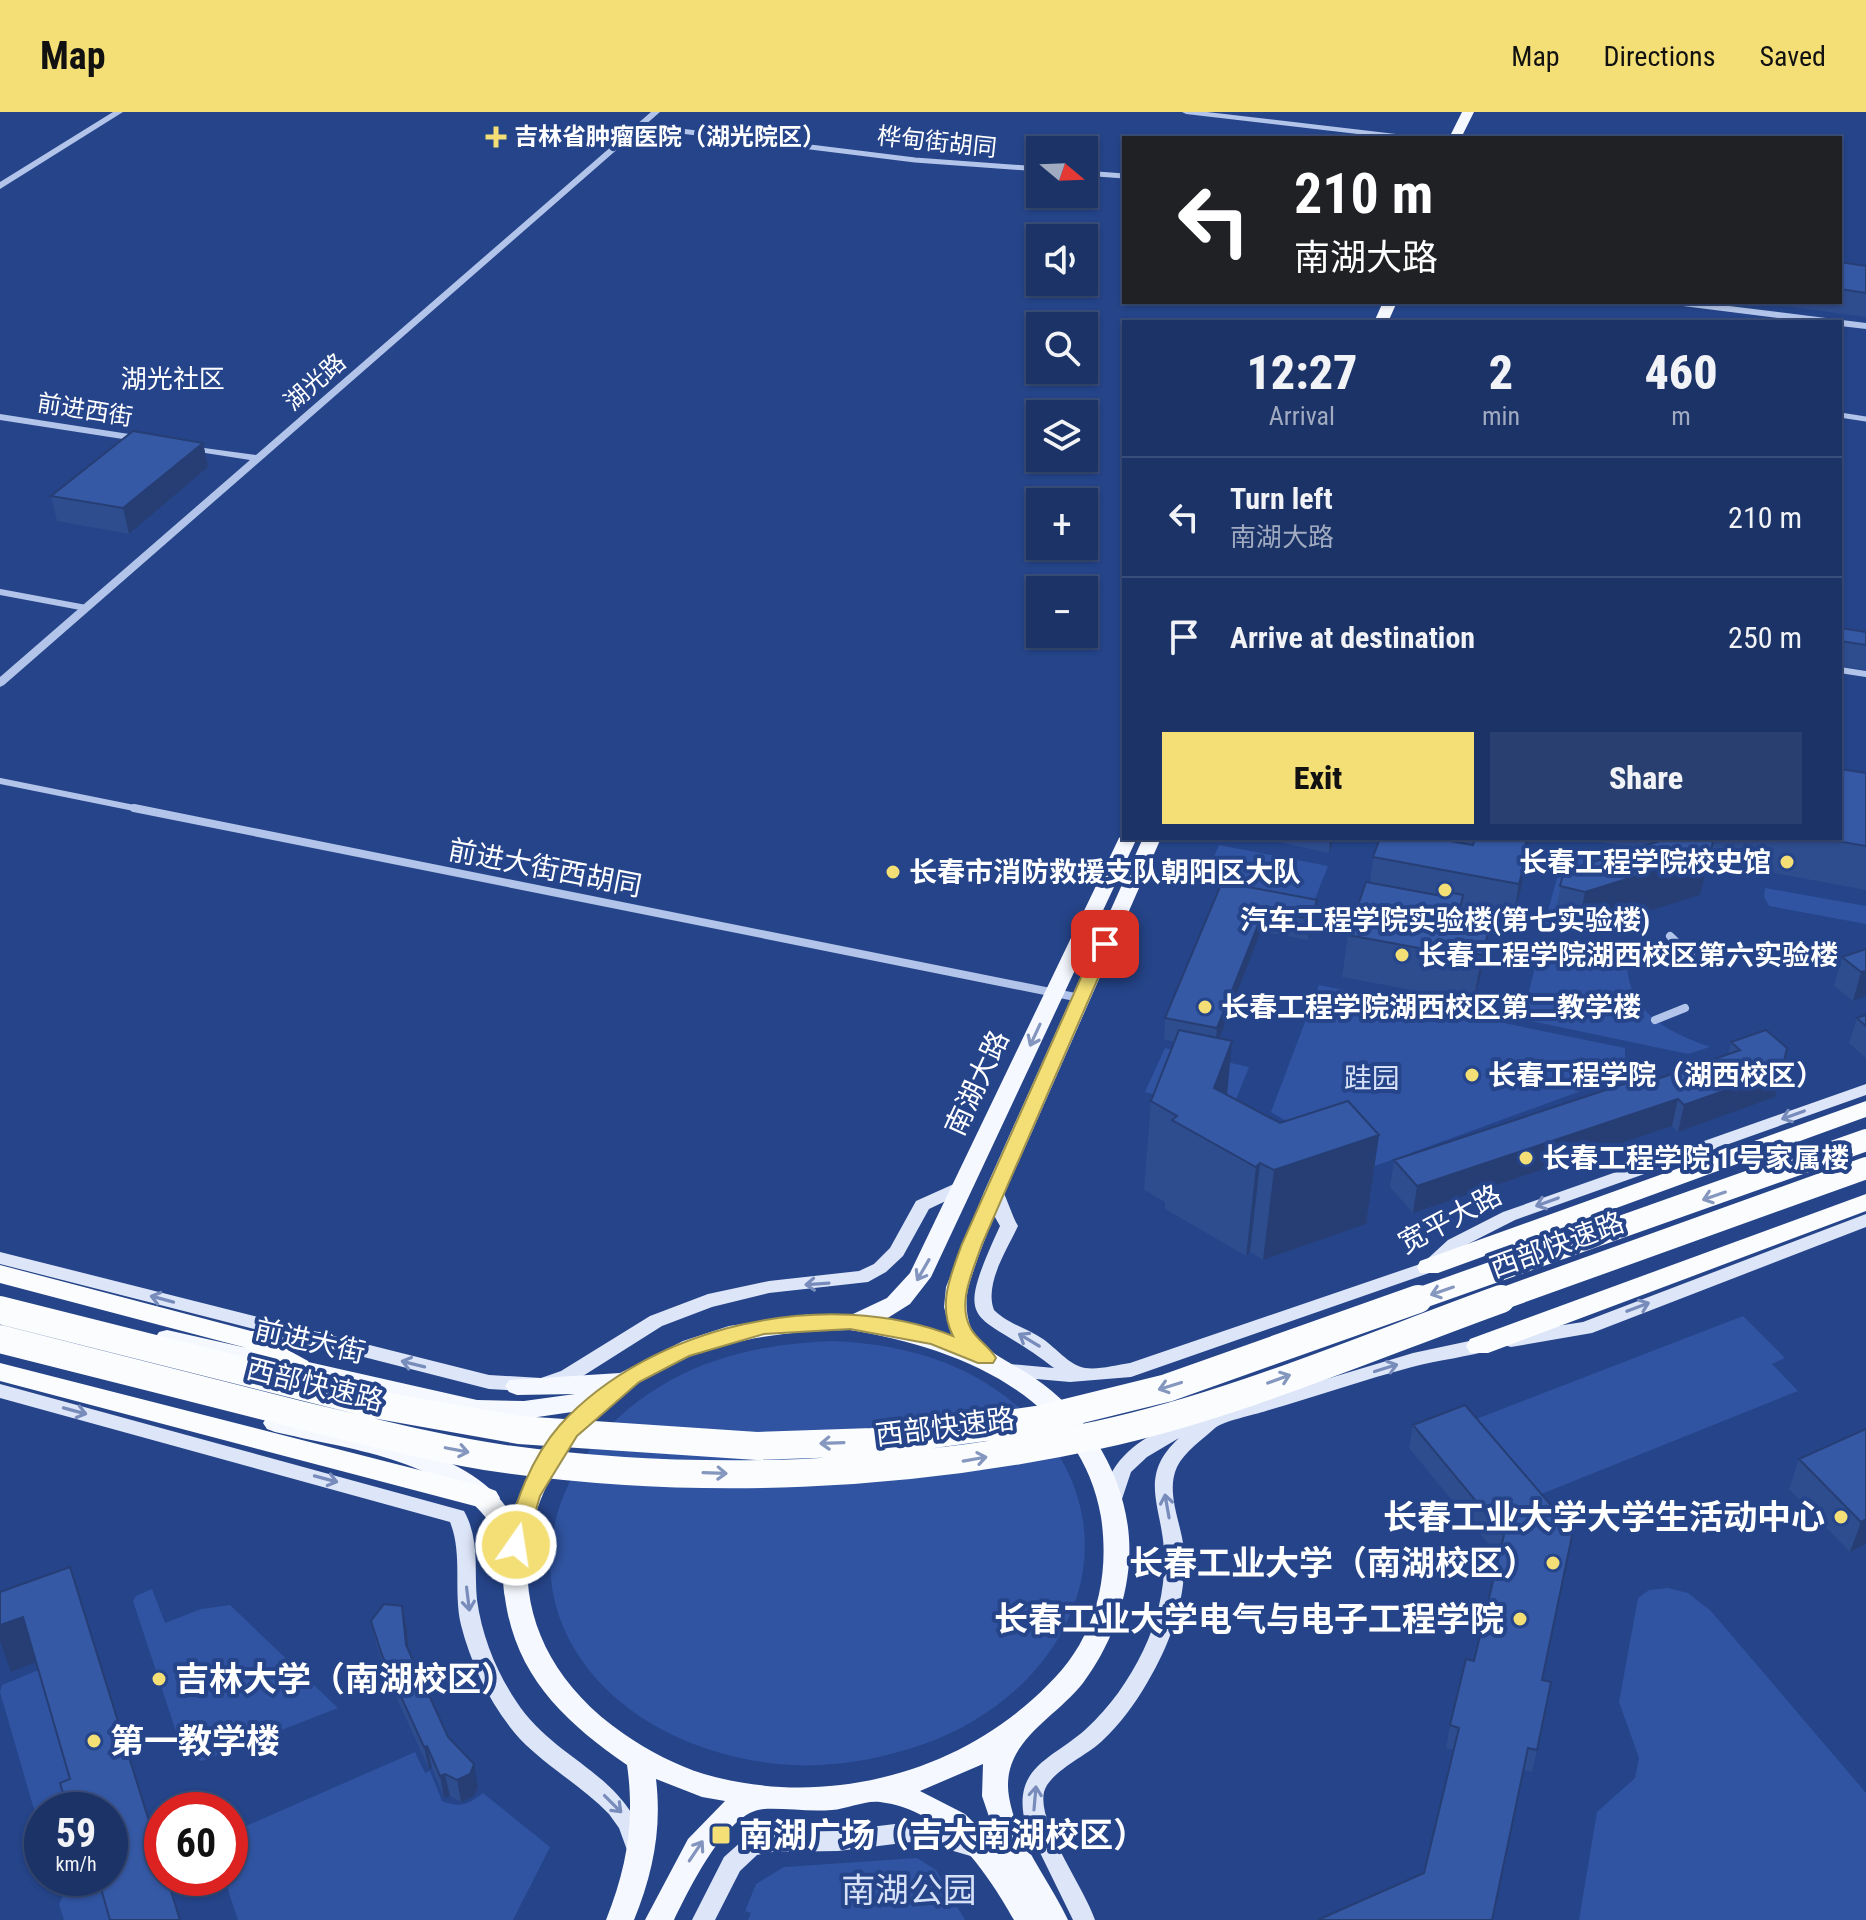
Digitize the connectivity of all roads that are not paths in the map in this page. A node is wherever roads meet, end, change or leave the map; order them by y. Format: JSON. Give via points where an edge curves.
{"nodes":[{"id":1,"x":119,"y":112,"type":"edge"},
{"id":2,"x":656,"y":112,"type":"edge"},
{"id":3,"x":1186,"y":112,"type":"edge"},
{"id":4,"x":1468,"y":112,"type":"edge"},
{"id":5,"x":1479,"y":112,"type":"edge"},
{"id":6,"x":640,"y":126,"type":"junction"},
{"id":7,"x":1396,"y":136,"type":"edge"},
{"id":8,"x":1456,"y":136,"type":"edge"},
{"id":9,"x":1468,"y":136,"type":"edge"},
{"id":10,"x":1026,"y":168,"type":"edge"},
{"id":11,"x":1098,"y":174,"type":"edge"},
{"id":12,"x":1122,"y":176,"type":"edge"},
{"id":13,"x":0,"y":186,"type":"edge"},
{"id":14,"x":1691,"y":304,"type":"edge"},
{"id":15,"x":1817,"y":320,"type":"edge"},
{"id":16,"x":1842,"y":323,"type":"edge"},
{"id":17,"x":1866,"y":326,"type":"edge"},
{"id":18,"x":1842,"y":415,"type":"edge"},
{"id":19,"x":0,"y":417,"type":"edge"},
{"id":20,"x":1866,"y":419,"type":"edge"},
{"id":21,"x":152,"y":441,"type":"edge"},
{"id":22,"x":167,"y":444,"type":"edge"},
{"id":23,"x":258,"y":458,"type":"junction"},
{"id":24,"x":0,"y":592,"type":"edge"},
{"id":25,"x":86,"y":608,"type":"junction"},
{"id":26,"x":1842,"y":670,"type":"edge"},
{"id":27,"x":1866,"y":674,"type":"edge"},
{"id":28,"x":0,"y":683,"type":"edge"},
{"id":29,"x":0,"y":781,"type":"edge"},
{"id":30,"x":1127,"y":840,"type":"edge"},
{"id":31,"x":1151,"y":840,"type":"edge"},
{"id":32,"x":1670,"y":936,"type":"dead end"},
{"id":33,"x":1691,"y":956,"type":"dead end"},
{"id":34,"x":1056,"y":992,"type":"junction"},
{"id":35,"x":1081,"y":998,"type":"junction"},
{"id":36,"x":1685,"y":1008,"type":"dead end"},
{"id":37,"x":1655,"y":1020,"type":"dead end"},
{"id":38,"x":1866,"y":1089,"type":"edge"},
{"id":39,"x":1866,"y":1109,"type":"edge"},
{"id":40,"x":1866,"y":1140,"type":"edge"},
{"id":41,"x":1866,"y":1168,"type":"edge"},
{"id":42,"x":965,"y":1185,"type":"junction"},
{"id":43,"x":995,"y":1192,"type":"junction"},
{"id":44,"x":1866,"y":1202,"type":"edge"},
{"id":45,"x":1866,"y":1220,"type":"edge"},
{"id":46,"x":0,"y":1258,"type":"edge"},
{"id":47,"x":1429,"y":1267,"type":"junction"},
{"id":48,"x":0,"y":1274,"type":"edge"},
{"id":49,"x":0,"y":1296,"type":"edge"},
{"id":50,"x":0,"y":1310,"type":"edge"},
{"id":51,"x":850,"y":1322,"type":"junction"},
{"id":52,"x":0,"y":1339,"type":"edge"},
{"id":53,"x":251,"y":1340,"type":"junction"},
{"id":54,"x":323,"y":1341,"type":"junction"},
{"id":55,"x":1479,"y":1346,"type":"junction"},
{"id":56,"x":0,"y":1351,"type":"edge"},
{"id":57,"x":985,"y":1358,"type":"junction"},
{"id":58,"x":299,"y":1368,"type":"junction"},
{"id":59,"x":1009,"y":1371,"type":"junction"},
{"id":60,"x":0,"y":1372,"type":"edge"},
{"id":61,"x":1096,"y":1376,"type":"junction"},
{"id":62,"x":631,"y":1377,"type":"junction"},
{"id":63,"x":517,"y":1386,"type":"junction"},
{"id":64,"x":0,"y":1391,"type":"edge"},
{"id":65,"x":609,"y":1393,"type":"junction"},
{"id":66,"x":1218,"y":1419,"type":"junction"},
{"id":67,"x":486,"y":1498,"type":"junction"},
{"id":68,"x":1112,"y":1510,"type":"junction"},
{"id":69,"x":516,"y":1545,"type":"junction"},
{"id":70,"x":1014,"y":1734,"type":"junction"},
{"id":71,"x":639,"y":1758,"type":"junction"},
{"id":72,"x":881,"y":1791,"type":"junction"},
{"id":73,"x":759,"y":1796,"type":"junction"},
{"id":74,"x":992,"y":1859,"type":"junction"},
{"id":75,"x":639,"y":1870,"type":"junction"},
{"id":76,"x":620,"y":1920,"type":"edge"},
{"id":77,"x":659,"y":1920,"type":"edge"},
{"id":78,"x":703,"y":1920,"type":"edge"},
{"id":79,"x":1029,"y":1920,"type":"edge"},
{"id":80,"x":1054,"y":1920,"type":"edge"},
{"id":81,"x":1084,"y":1920,"type":"edge"}],
"edges":[{"from":1,"to":13,"type":"street"},
{"from":2,"to":6,"type":"street","name":"湖光路"},
{"from":3,"to":7,"type":"street"},
{"from":4,"to":8,"type":"main road"},
{"from":5,"to":9,"type":"main road"},
{"from":6,"to":10,"type":"street","name":"桦甸街胡同","via":[[915,160]]},
{"from":6,"to":23,"type":"street","name":"湖光路"},
{"from":11,"to":12,"type":"street"},
{"from":14,"to":15,"type":"street"},
{"from":16,"to":17,"type":"street"},
{"from":18,"to":20,"type":"street"},
{"from":19,"to":21,"type":"street","name":"前进西街"},
{"from":22,"to":23,"type":"street","name":"前进西街"},
{"from":23,"to":25,"type":"street","name":"湖光路"},
{"from":24,"to":25,"type":"street"},
{"from":25,"to":28,"type":"street","name":"湖光路"},
{"from":26,"to":27,"type":"street"},
{"from":29,"to":34,"type":"street","name":"前进大街西胡同"},
{"from":30,"to":34,"type":"main road","name":"南湖大路"},
{"from":31,"to":35,"type":"main road"},
{"from":32,"to":33,"type":"street"},
{"from":34,"to":35,"type":"street","name":"前进大街西胡同"},
{"from":34,"to":42,"type":"main road","name":"南湖大路","one_way":true},
{"from":35,"to":43,"type":"main road"},
{"from":36,"to":37,"type":"street"},
{"from":38,"to":47,"type":"main road","name":"宽平大路","one_way":true,"via":[[1509,1216],[1454,1244]]},
{"from":39,"to":47,"type":"highway"},
{"from":40,"to":50,"type":"highway","name":"西部快速路","one_way":true,"bridge":true,"via":[[1167,1388],[1037,1420],[873,1442],[757,1446],[519,1430],[373,1404]]},
{"from":52,"to":41,"type":"highway","name":"西部快速路","one_way":true,"bridge":true,"via":[[354,1428],[506,1459],[727,1474],[965,1461],[1119,1432],[1181,1414]]},
{"from":42,"to":51,"type":"main road","name":"南湖大路","one_way":true,"via":[[939,1242],[902,1301],[883,1313]]},
{"from":42,"to":63,"type":"main road","name":"前进大街","one_way":true,"via":[[922,1205],[897,1252],[862,1277],[769,1287],[708,1301],[656,1321],[568,1376]]},
{"from":43,"to":57,"type":"main road","via":[[957,1287],[955,1307],[961,1332]]},
{"from":61,"to":43,"type":"main road","one_way":true,"via":[[1065,1367],[987,1315],[981,1292],[1009,1226]]},
{"from":44,"to":55,"type":"highway"},
{"from":55,"to":45,"type":"main road","one_way":true,"via":[[1585,1328]]},
{"from":54,"to":46,"type":"main road","name":"前进大街","one_way":true},
{"from":47,"to":61,"type":"main road","name":"宽平大路","via":[[1131,1370]]},
{"from":48,"to":53,"type":"highway"},
{"from":49,"to":58,"type":"main road","name":"前进大街"},
{"from":51,"to":57,"type":"main road","via":[[934,1337]]},
{"from":51,"to":62,"type":"main road","via":[[736,1332],[681,1350]]},
{"from":53,"to":54,"type":"highway"},
{"from":53,"to":58,"type":"highway"},
{"from":63,"to":54,"type":"main road","name":"前进大街","one_way":true},
{"from":66,"to":55,"type":"main road","one_way":true,"via":[[1413,1360]]},
{"from":56,"to":67,"type":"main road","via":[[424,1462],[462,1479]]},
{"from":57,"to":59,"type":"main road"},
{"from":58,"to":65,"type":"main road","name":"前进大街","via":[[477,1409],[561,1408]]},
{"from":59,"to":61,"type":"main road","name":"宽平大路"},
{"from":59,"to":68,"type":"main road","via":[[1050,1403],[1083,1442]]},
{"from":60,"to":67,"type":"highway"},
{"from":62,"to":63,"type":"main road","via":[[592,1385]]},
{"from":62,"to":65,"type":"main road"},
{"from":64,"to":75,"type":"main road","one_way":true,"via":[[457,1516],[465,1529],[467,1603],[496,1686],[536,1743],[603,1793],[627,1818]]},
{"from":65,"to":69,"type":"main road","via":[[569,1430],[546,1462],[528,1496]]},
{"from":66,"to":68,"type":"main road","via":[[1143,1447],[1120,1470]]},
{"from":81,"to":66,"type":"main road","one_way":true,"via":[[1079,1899],[1041,1833],[1032,1808],[1033,1792],[1039,1776],[1118,1710],[1145,1668],[1162,1632],[1172,1587],[1174,1550],[1163,1483],[1167,1466],[1182,1446]]},
{"from":67,"to":69,"type":"main road","via":[[505,1519]]},
{"from":68,"to":70,"type":"main road","via":[[1114,1585],[1098,1635],[1069,1681]]},
{"from":69,"to":71,"type":"main road","via":[[522,1621],[543,1670],[578,1714]]},
{"from":70,"to":72,"type":"main road","via":[[945,1771]]},
{"from":70,"to":80,"type":"main road","via":[[994,1775],[998,1804]]},
{"from":71,"to":73,"type":"main road","via":[[681,1778]]},
{"from":71,"to":75,"type":"main road","via":[[647,1799]]},
{"from":72,"to":73,"type":"main road","via":[[813,1799]]},
{"from":72,"to":74,"type":"main road","via":[[922,1801],[959,1823]]},
{"from":77,"to":73,"type":"main road","one_way":true,"via":[[690,1859],[717,1821]]},
{"from":74,"to":78,"type":"main road","via":[[959,1841],[919,1831],[772,1842],[751,1847],[732,1864]]},
{"from":74,"to":79,"type":"main road"},
{"from":75,"to":76,"type":"main road"}]}
